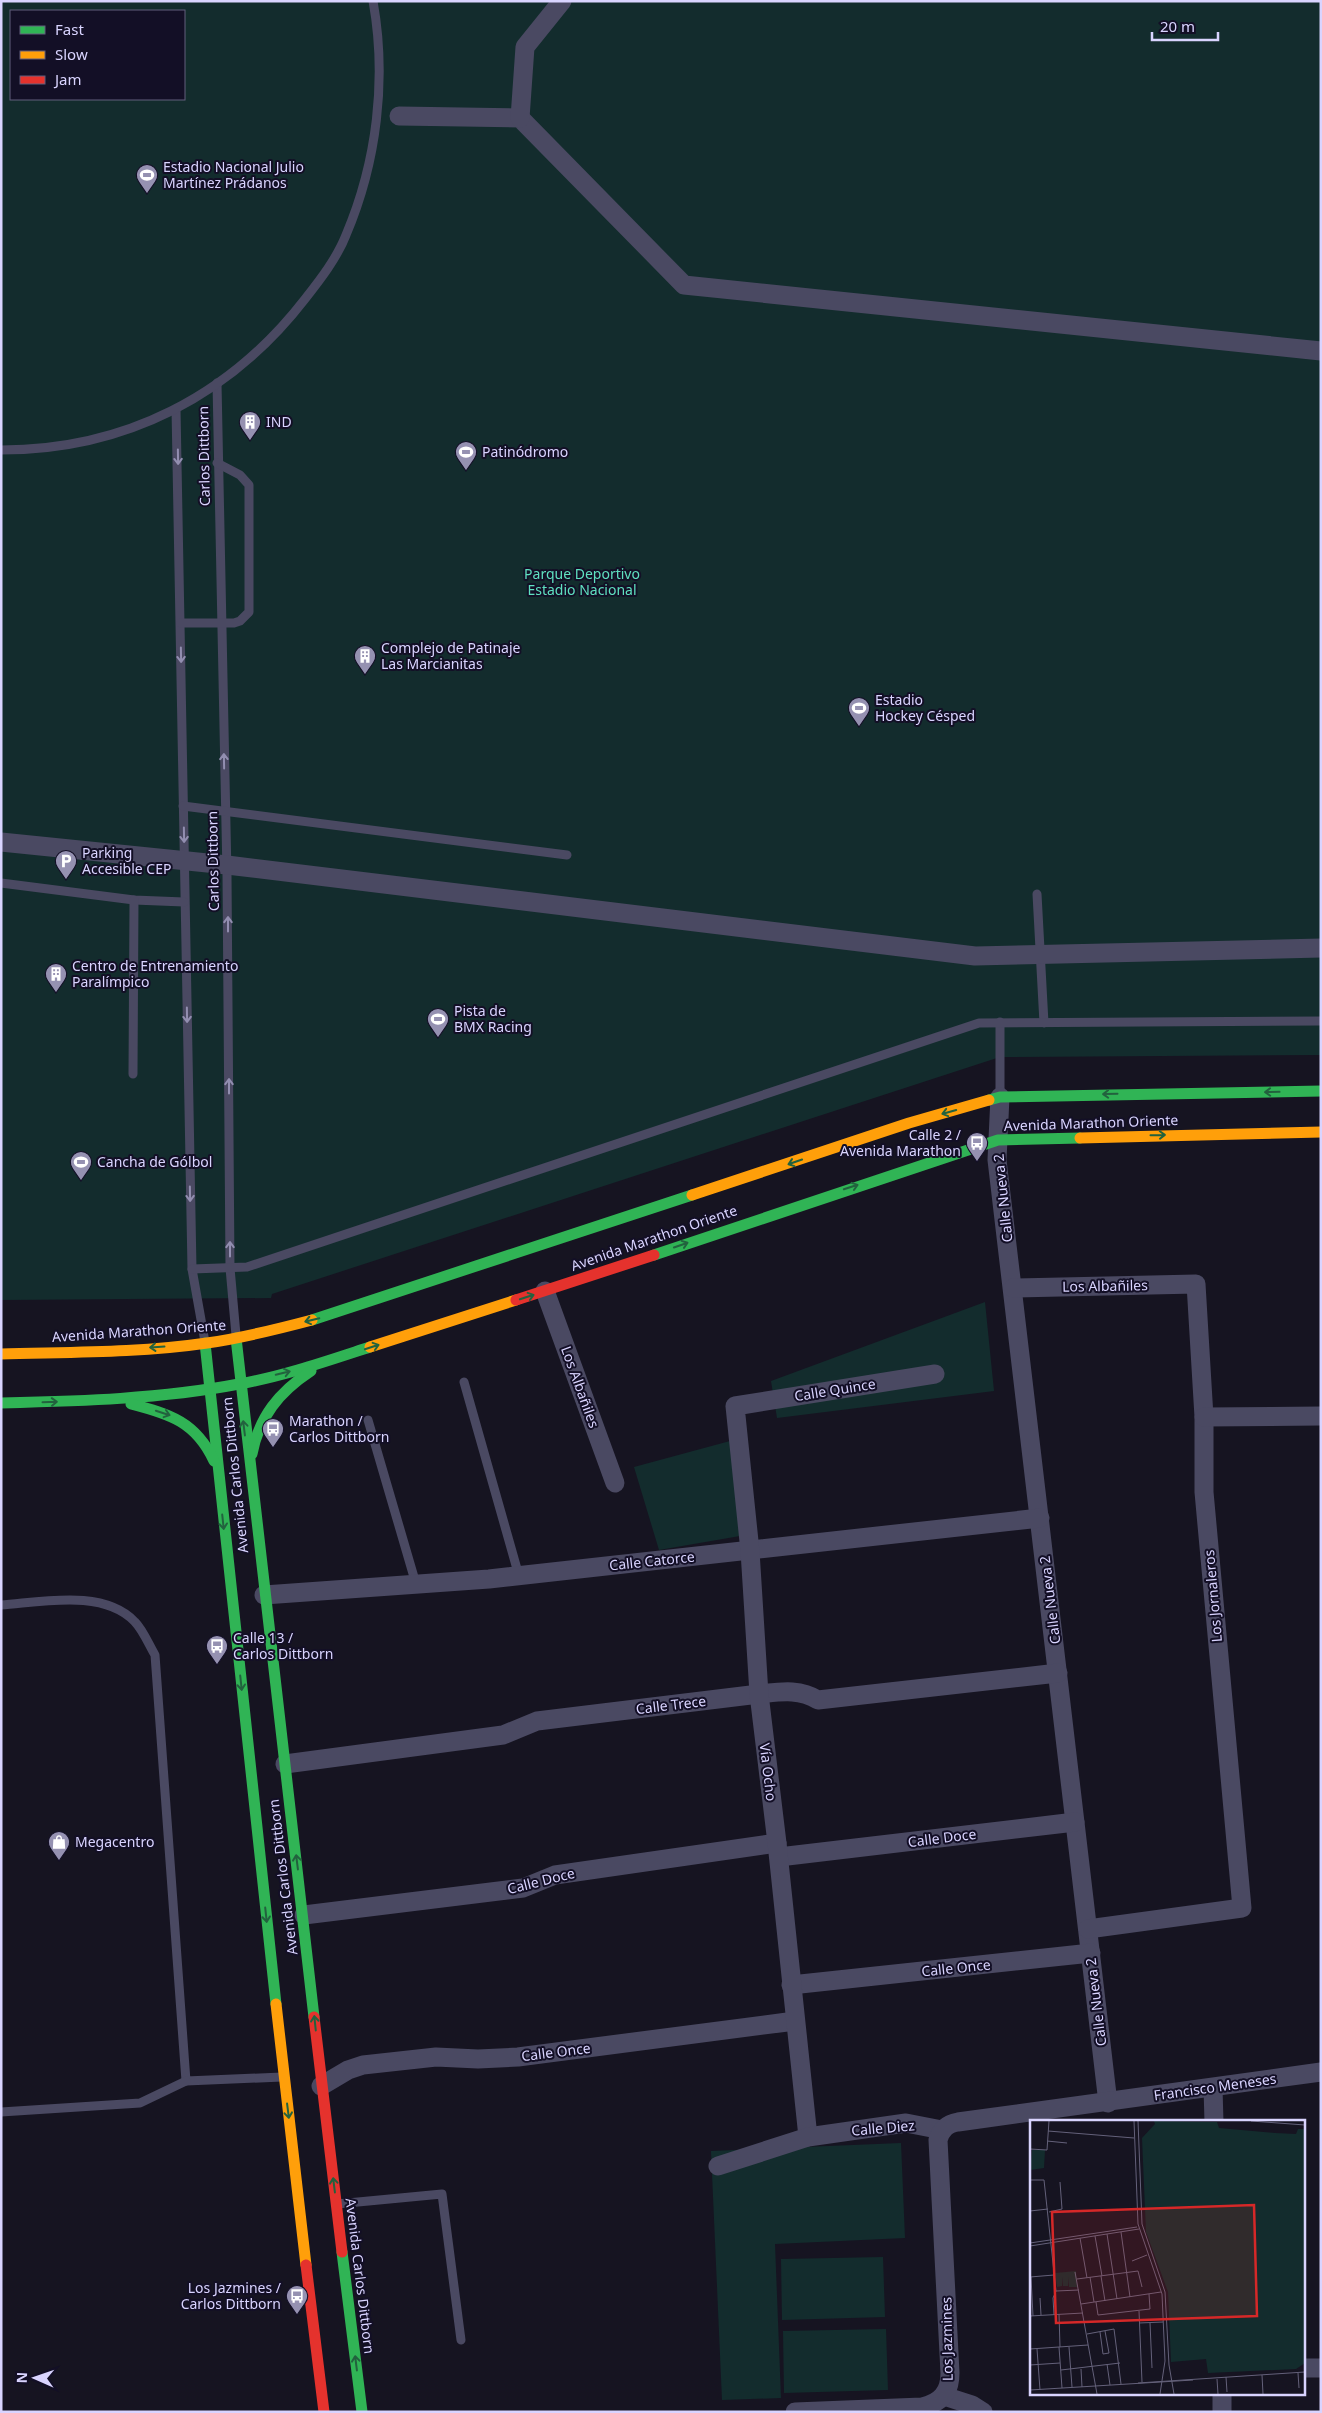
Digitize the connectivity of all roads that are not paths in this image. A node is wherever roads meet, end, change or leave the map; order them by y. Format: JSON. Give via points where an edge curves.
{"nodes":[{"id":1,"x":373,"y":1,"type":"edge"},
{"id":2,"x":562,"y":1,"type":"edge"},
{"id":3,"x":399,"y":116,"type":"dead end"},
{"id":4,"x":520,"y":118,"type":"junction"},
{"id":5,"x":1321,"y":351,"type":"edge"},
{"id":6,"x":217,"y":383,"type":"junction"},
{"id":7,"x":176,"y":409,"type":"junction"},
{"id":8,"x":1,"y":450,"type":"edge"},
{"id":9,"x":217,"y":463,"type":"junction"},
{"id":10,"x":181,"y":623,"type":"junction"},
{"id":11,"x":221,"y":623,"type":"junction"},
{"id":12,"x":183,"y":806,"type":"junction"},
{"id":13,"x":226,"y":812,"type":"junction"},
{"id":14,"x":1,"y":842,"type":"edge"},
{"id":15,"x":567,"y":855,"type":"dead end"},
{"id":16,"x":184,"y":861,"type":"junction"},
{"id":17,"x":227,"y":865,"type":"junction"},
{"id":18,"x":1,"y":883,"type":"edge"},
{"id":19,"x":1037,"y":894,"type":"dead end"},
{"id":20,"x":134,"y":900,"type":"junction"},
{"id":21,"x":184,"y":902,"type":"junction"},
{"id":22,"x":1321,"y":948,"type":"edge"},
{"id":23,"x":1039,"y":954,"type":"junction"},
{"id":24,"x":1321,"y":1021,"type":"edge"},
{"id":25,"x":1000,"y":1022,"type":"junction"},
{"id":26,"x":1044,"y":1023,"type":"junction"},
{"id":27,"x":133,"y":1074,"type":"dead end"},
{"id":28,"x":1321,"y":1091,"type":"edge"},
{"id":29,"x":1000,"y":1097,"type":"junction"},
{"id":30,"x":1321,"y":1132,"type":"edge"},
{"id":31,"x":998,"y":1140,"type":"junction"},
{"id":32,"x":230,"y":1268,"type":"junction"},
{"id":33,"x":192,"y":1269,"type":"junction"},
{"id":34,"x":1196,"y":1284,"type":"joint"},
{"id":35,"x":1013,"y":1288,"type":"junction"},
{"id":36,"x":545,"y":1291,"type":"junction"},
{"id":37,"x":236,"y":1338,"type":"junction"},
{"id":38,"x":205,"y":1343,"type":"junction"},
{"id":39,"x":1,"y":1354,"type":"edge"},
{"id":40,"x":326,"y":1362,"type":"junction"},
{"id":41,"x":935,"y":1374,"type":"dead end"},
{"id":42,"x":464,"y":1382,"type":"dead end"},
{"id":43,"x":240,"y":1384,"type":"junction"},
{"id":44,"x":210,"y":1390,"type":"junction"},
{"id":45,"x":116,"y":1400,"type":"junction"},
{"id":46,"x":1,"y":1403,"type":"edge"},
{"id":47,"x":735,"y":1406,"type":"joint"},
{"id":48,"x":1321,"y":1416,"type":"edge"},
{"id":49,"x":1204,"y":1417,"type":"junction"},
{"id":50,"x":368,"y":1420,"type":"dead end"},
{"id":51,"x":250,"y":1472,"type":"junction"},
{"id":52,"x":218,"y":1474,"type":"junction"},
{"id":53,"x":614,"y":1483,"type":"dead end"},
{"id":54,"x":1040,"y":1518,"type":"junction"},
{"id":55,"x":750,"y":1551,"type":"junction"},
{"id":56,"x":519,"y":1576,"type":"junction"},
{"id":57,"x":416,"y":1584,"type":"junction"},
{"id":58,"x":264,"y":1595,"type":"junction"},
{"id":59,"x":1,"y":1605,"type":"edge"},
{"id":60,"x":1058,"y":1673,"type":"junction"},
{"id":61,"x":759,"y":1694,"type":"junction"},
{"id":62,"x":285,"y":1764,"type":"junction"},
{"id":63,"x":1076,"y":1822,"type":"junction"},
{"id":64,"x":778,"y":1850,"type":"junction"},
{"id":65,"x":304,"y":1915,"type":"junction"},
{"id":66,"x":1088,"y":1928,"type":"junction"},
{"id":67,"x":1091,"y":1954,"type":"junction"},
{"id":68,"x":791,"y":1985,"type":"junction"},
{"id":69,"x":795,"y":2022,"type":"junction"},
{"id":70,"x":1321,"y":2072,"type":"edge"},
{"id":71,"x":284,"y":2077,"type":"junction"},
{"id":72,"x":186,"y":2081,"type":"junction"},
{"id":73,"x":321,"y":2086,"type":"junction"},
{"id":74,"x":1213,"y":2088,"type":"junction"},
{"id":75,"x":1108,"y":2103,"type":"junction"},
{"id":76,"x":1,"y":2112,"type":"edge"},
{"id":77,"x":1214,"y":2120,"type":"edge"},
{"id":78,"x":942,"y":2130,"type":"junction"},
{"id":79,"x":808,"y":2137,"type":"junction"},
{"id":80,"x":718,"y":2166,"type":"dead end"},
{"id":81,"x":336,"y":2204,"type":"junction"},
{"id":82,"x":462,"y":2340,"type":"dead end"},
{"id":83,"x":1304,"y":2368,"type":"edge"},
{"id":84,"x":1321,"y":2368,"type":"edge"},
{"id":85,"x":944,"y":2396,"type":"junction"},
{"id":86,"x":1222,"y":2396,"type":"edge"},
{"id":87,"x":324,"y":2412,"type":"edge"},
{"id":88,"x":362,"y":2412,"type":"edge"},
{"id":89,"x":795,"y":2412,"type":"edge"},
{"id":90,"x":983,"y":2412,"type":"edge"},
{"id":91,"x":1222,"y":2412,"type":"edge"}],
"edges":[{"from":1,"to":6,"type":"lane","via":[[378,28],[379,75],[374,138],[363,191],[346,237],[319,281],[289,320],[239,368]]},
{"from":2,"to":4,"type":"street","via":[[525,47]]},
{"from":3,"to":4,"type":"street"},
{"from":4,"to":5,"type":"street","via":[[684,285]]},
{"from":6,"to":7,"type":"lane"},
{"from":6,"to":9,"type":"lane","name":"Carlos Dittborn"},
{"from":7,"to":8,"type":"lane","via":[[150,422],[89,441]]},
{"from":7,"to":10,"type":"lane","name":"Carlos Dittborn","one_way":true},
{"from":9,"to":11,"type":"lane","name":"Carlos Dittborn"},
{"from":9,"to":11,"type":"lane","via":[[244,477],[249,489],[249,612],[240,622]]},
{"from":10,"to":11,"type":"lane"},
{"from":10,"to":12,"type":"lane","name":"Carlos Dittborn","one_way":true},
{"from":13,"to":11,"type":"lane","name":"Carlos Dittborn","one_way":true},
{"from":12,"to":13,"type":"lane"},
{"from":12,"to":16,"type":"lane","name":"Carlos Dittborn","one_way":true},
{"from":13,"to":15,"type":"lane"},
{"from":13,"to":17,"type":"lane","name":"Carlos Dittborn"},
{"from":14,"to":16,"type":"street"},
{"from":16,"to":17,"type":"street"},
{"from":16,"to":21,"type":"lane","name":"Carlos Dittborn"},
{"from":17,"to":23,"type":"street","via":[[974,956]]},
{"from":32,"to":17,"type":"lane","name":"Carlos Dittborn","one_way":true},
{"from":18,"to":20,"type":"lane"},
{"from":19,"to":23,"type":"lane"},
{"from":20,"to":21,"type":"lane"},
{"from":20,"to":27,"type":"lane"},
{"from":21,"to":33,"type":"lane","name":"Carlos Dittborn","one_way":true},
{"from":22,"to":23,"type":"street"},
{"from":23,"to":26,"type":"lane"},
{"from":24,"to":26,"type":"lane"},
{"from":25,"to":26,"type":"lane"},
{"from":25,"to":29,"type":"lane"},
{"from":25,"to":32,"type":"lane","via":[[979,1023],[247,1267]]},
{"from":28,"to":29,"type":"main road","name":"Avenida Marathon Oriente","one_way":true},
{"from":29,"to":31,"type":"street","name":"Calle Nueva 2"},
{"from":29,"to":37,"type":"main road","name":"Avenida Marathon Oriente","one_way":true,"via":[[910,1124],[723,1191],[321,1318]]},
{"from":31,"to":30,"type":"main road","name":"Avenida Marathon Oriente","one_way":true},
{"from":31,"to":35,"type":"street","name":"Calle Nueva 2","via":[[997,1160]]},
{"from":36,"to":31,"type":"main road","name":"Avenida Marathon Oriente","one_way":true,"via":[[735,1222]]},
{"from":32,"to":33,"type":"lane"},
{"from":32,"to":37,"type":"lane","name":"Carlos Dittborn"},
{"from":33,"to":38,"type":"lane","name":"Carlos Dittborn"},
{"from":34,"to":35,"type":"street","name":"Los Albañiles"},
{"from":34,"to":49,"type":"street","name":"Los Jornaleros"},
{"from":35,"to":54,"type":"street","name":"Calle Nueva 2"},
{"from":40,"to":36,"type":"main road","name":"Avenida Marathon Oriente","one_way":true},
{"from":36,"to":53,"type":"street","name":"Los Albañiles"},
{"from":37,"to":38,"type":"main road","name":"Avenida Marathon Oriente"},
{"from":37,"to":43,"type":"main road","name":"Avenida Carlos Dittborn"},
{"from":38,"to":39,"type":"main road","name":"Avenida Marathon Oriente","one_way":true,"via":[[96,1352]]},
{"from":38,"to":44,"type":"main road","name":"Avenida Carlos Dittborn"},
{"from":43,"to":40,"type":"main road","name":"Avenida Marathon Oriente","one_way":true},
{"from":40,"to":51,"type":"main road","via":[[288,1387],[270,1406],[258,1425]]},
{"from":41,"to":47,"type":"street","name":"Calle Quince"},
{"from":42,"to":56,"type":"lane"},
{"from":43,"to":44,"type":"main road","name":"Avenida Marathon Oriente"},
{"from":51,"to":43,"type":"main road","name":"Avenida Carlos Dittborn","one_way":true},
{"from":44,"to":45,"type":"main road","name":"Avenida Marathon Oriente"},
{"from":44,"to":52,"type":"main road","name":"Avenida Carlos Dittborn"},
{"from":46,"to":45,"type":"main road","name":"Avenida Marathon Oriente","one_way":true},
{"from":45,"to":52,"type":"main road","one_way":true,"via":[[180,1419],[203,1438]]},
{"from":47,"to":55,"type":"street","name":"Vía Ocho"},
{"from":48,"to":49,"type":"street"},
{"from":49,"to":66,"type":"street","name":"Los Jornaleros","via":[[1204,1492],[1242,1908]]},
{"from":50,"to":57,"type":"lane"},
{"from":51,"to":58,"type":"main road","name":"Avenida Carlos Dittborn"},
{"from":52,"to":71,"type":"main road","name":"Avenida Carlos Dittborn","one_way":true},
{"from":54,"to":55,"type":"street","name":"Calle Catorce"},
{"from":54,"to":60,"type":"street","name":"Calle Nueva 2"},
{"from":55,"to":56,"type":"street","name":"Calle Catorce"},
{"from":55,"to":61,"type":"street","name":"Vía Ocho"},
{"from":56,"to":57,"type":"street","name":"Calle Catorce"},
{"from":57,"to":58,"type":"street","name":"Calle Catorce"},
{"from":58,"to":62,"type":"main road","name":"Avenida Carlos Dittborn"},
{"from":59,"to":72,"type":"lane","via":[[87,1600],[114,1606],[136,1622],[155,1655]]},
{"from":60,"to":61,"type":"street","name":"Calle Trece","via":[[818,1700],[795,1692]]},
{"from":60,"to":63,"type":"street","name":"Calle Nueva 2"},
{"from":61,"to":62,"type":"street","name":"Calle Trece","via":[[537,1721],[503,1735]]},
{"from":61,"to":64,"type":"street","name":"Vía Ocho"},
{"from":65,"to":62,"type":"main road","name":"Avenida Carlos Dittborn","one_way":true},
{"from":63,"to":64,"type":"street","name":"Calle Doce"},
{"from":63,"to":66,"type":"street","name":"Calle Nueva 2"},
{"from":64,"to":65,"type":"street","name":"Calle Doce","via":[[555,1875],[522,1888]]},
{"from":64,"to":68,"type":"street","name":"Vía Ocho"},
{"from":73,"to":65,"type":"main road","name":"Avenida Carlos Dittborn","one_way":true},
{"from":66,"to":67,"type":"street","name":"Calle Nueva 2"},
{"from":67,"to":68,"type":"street","name":"Calle Once"},
{"from":67,"to":75,"type":"street","name":"Calle Nueva 2"},
{"from":68,"to":69,"type":"street","name":"Vía Ocho"},
{"from":69,"to":73,"type":"street","name":"Calle Once","via":[[518,2057],[436,2057],[381,2063],[348,2070]]},
{"from":69,"to":79,"type":"street","name":"Vía Ocho"},
{"from":70,"to":74,"type":"street","name":"Francisco Meneses"},
{"from":71,"to":72,"type":"lane"},
{"from":71,"to":87,"type":"main road","name":"Avenida Carlos Dittborn","one_way":true},
{"from":72,"to":76,"type":"lane","via":[[140,2103]]},
{"from":81,"to":73,"type":"main road","name":"Avenida Carlos Dittborn","one_way":true},
{"from":74,"to":75,"type":"street","name":"Francisco Meneses"},
{"from":74,"to":77,"type":"street"},
{"from":75,"to":78,"type":"street","via":[[958,2122]]},
{"from":78,"to":79,"type":"street","name":"Calle Diez","via":[[906,2123]]},
{"from":78,"to":85,"type":"street","name":"Los Jazmines","via":[[938,2140],[950,2381]]},
{"from":79,"to":80,"type":"street","name":"Calle Diez"},
{"from":81,"to":82,"type":"lane","via":[[442,2194]]},
{"from":88,"to":81,"type":"main road","name":"Avenida Carlos Dittborn","one_way":true},
{"from":83,"to":84,"type":"street"},
{"from":85,"to":89,"type":"street","name":"Los Jazmines","via":[[922,2407]]},
{"from":85,"to":90,"type":"street"},
{"from":86,"to":91,"type":"street"}]}
